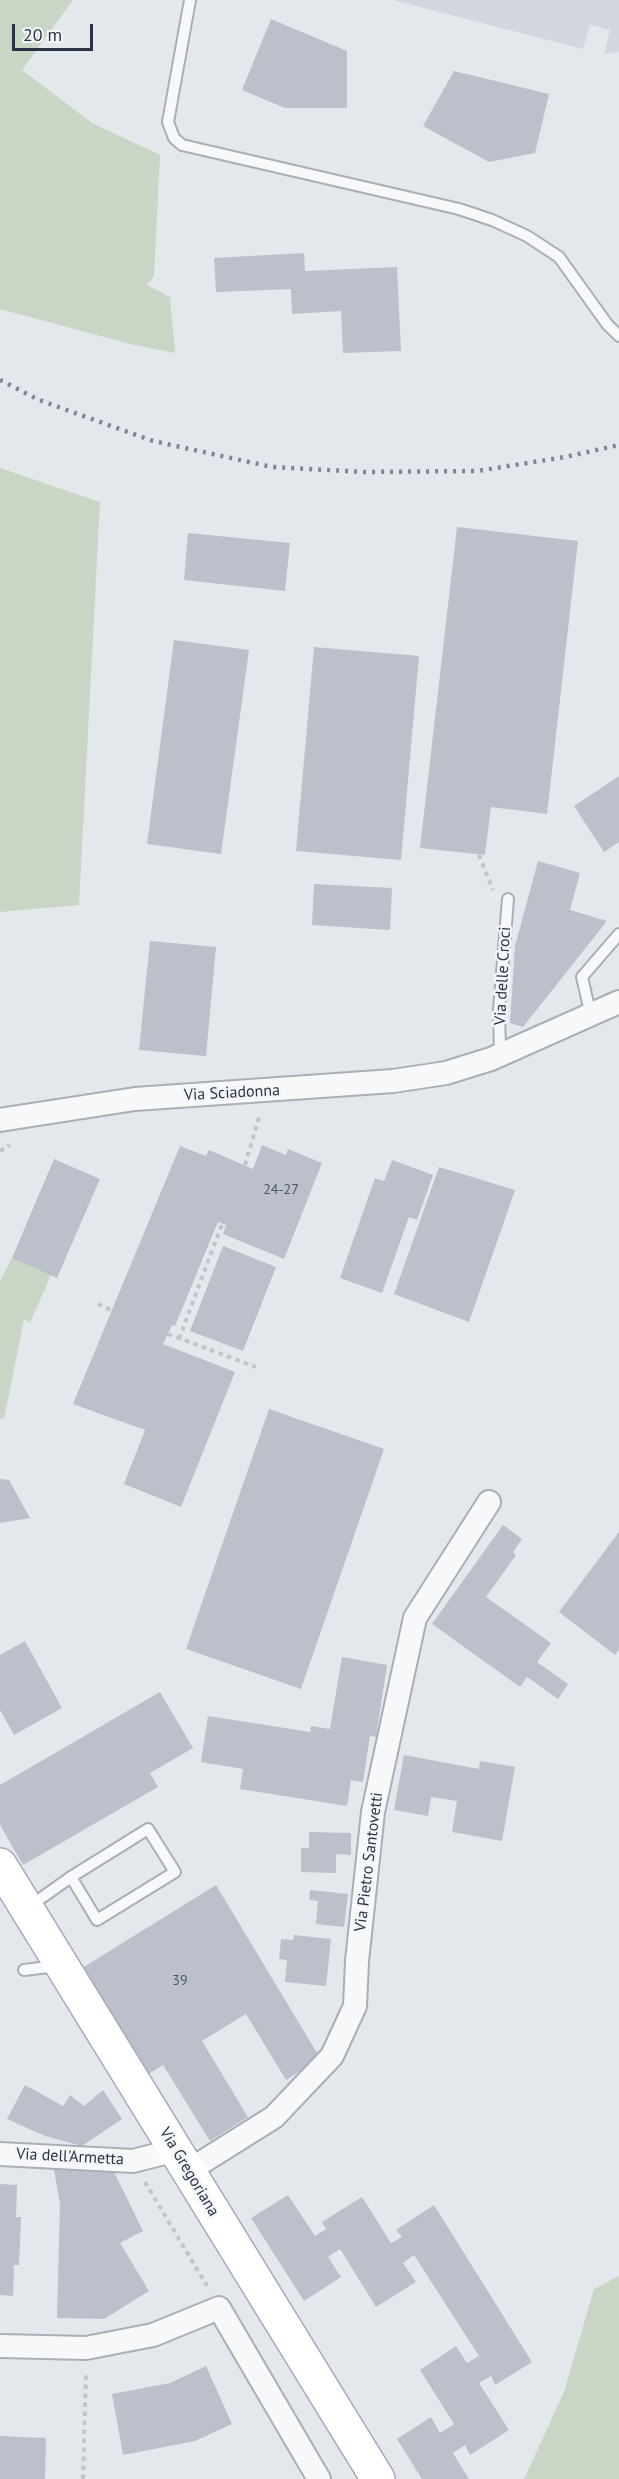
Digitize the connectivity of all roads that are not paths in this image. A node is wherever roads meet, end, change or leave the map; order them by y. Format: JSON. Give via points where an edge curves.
{"nodes":[{"id":1,"x":190,"y":0,"type":"edge"},
{"id":2,"x":619,"y":336,"type":"edge"},
{"id":3,"x":508,"y":899,"type":"dead end"},
{"id":4,"x":619,"y":934,"type":"edge"},
{"id":5,"x":619,"y":1002,"type":"edge"},
{"id":6,"x":591,"y":1016,"type":"junction"},
{"id":7,"x":500,"y":1054,"type":"junction"},
{"id":8,"x":0,"y":1120,"type":"edge"},
{"id":9,"x":489,"y":1502,"type":"dead end"},
{"id":10,"x":0,"y":1865,"type":"edge"},
{"id":11,"x":71,"y":1877,"type":"junction"},
{"id":12,"x":27,"y":1908,"type":"junction"},
{"id":13,"x":63,"y":1965,"type":"junction"},
{"id":14,"x":24,"y":1970,"type":"dead end"},
{"id":15,"x":4,"y":2152,"type":"edge"},
{"id":16,"x":182,"y":2161,"type":"junction"},
{"id":17,"x":0,"y":2346,"type":"edge"},
{"id":18,"x":319,"y":2479,"type":"edge"},
{"id":19,"x":378,"y":2479,"type":"edge"}],
"edges":[{"from":1,"to":2,"type":"lane","via":[[168,122],[182,146],[459,209],[492,220],[559,257]]},
{"from":3,"to":7,"type":"lane","name":"Via delle Croci"},
{"from":4,"to":6,"type":"lane","via":[[582,977]]},
{"from":5,"to":6,"type":"street","name":"Via Sciadonna"},
{"from":6,"to":7,"type":"street","name":"Via Sciadonna"},
{"from":7,"to":8,"type":"street","name":"Via Sciadonna","via":[[463,1069],[393,1081],[135,1099]]},
{"from":9,"to":16,"type":"street","name":"Via Pietro Santovetti","via":[[415,1618],[373,1812],[355,2006],[332,2056],[274,2117]]},
{"from":10,"to":12,"type":"main road","name":"Via Gregoriana"},
{"from":11,"to":11,"type":"lane","via":[[148,1829],[175,1872],[97,1920]]},
{"from":11,"to":12,"type":"lane"},
{"from":12,"to":13,"type":"main road","name":"Via Gregoriana"},
{"from":13,"to":14,"type":"lane"},
{"from":13,"to":16,"type":"main road","name":"Via Gregoriana"},
{"from":15,"to":16,"type":"street","name":"Via dell'Armetta"},
{"from":16,"to":19,"type":"main road","name":"Via Gregoriana"},
{"from":17,"to":18,"type":"street","via":[[86,2348],[153,2335],[219,2308]]}]}
